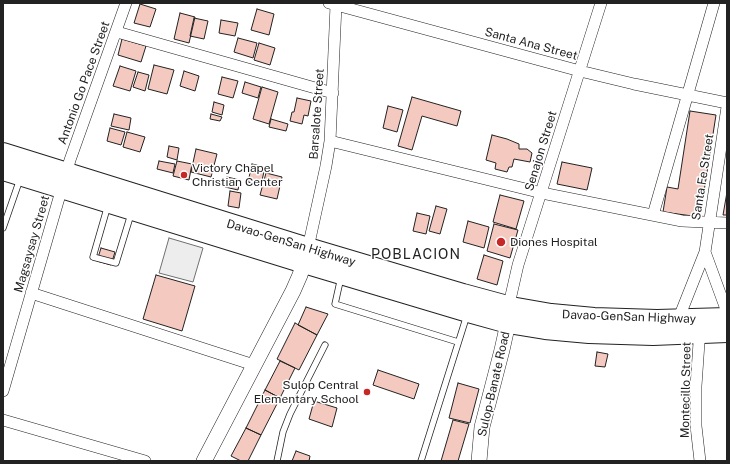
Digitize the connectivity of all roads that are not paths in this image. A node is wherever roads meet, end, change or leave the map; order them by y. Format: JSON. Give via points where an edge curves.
{"nodes":[{"id":1,"x":126,"y":3,"type":"edge"},
{"id":2,"x":601,"y":3,"type":"edge"},
{"id":3,"x":714,"y":3,"type":"edge"},
{"id":4,"x":333,"y":4,"type":"edge"},
{"id":5,"x":117,"y":32,"type":"junction"},
{"id":6,"x":580,"y":70,"type":"junction"},
{"id":7,"x":333,"y":93,"type":"junction"},
{"id":8,"x":688,"y":95,"type":"junction"},
{"id":9,"x":727,"y":103,"type":"edge"},
{"id":10,"x":727,"y":107,"type":"edge"},
{"id":11,"x":330,"y":141,"type":"junction"},
{"id":12,"x":3,"y":153,"type":"edge"},
{"id":13,"x":12,"y":173,"type":"edge"},
{"id":14,"x":64,"y":181,"type":"junction"},
{"id":15,"x":542,"y":193,"type":"junction"},
{"id":16,"x":109,"y":203,"type":"junction"},
{"id":17,"x":132,"y":210,"type":"junction"},
{"id":18,"x":653,"y":215,"type":"junction"},
{"id":19,"x":709,"y":223,"type":"junction"},
{"id":20,"x":727,"y":223,"type":"edge"},
{"id":21,"x":3,"y":228,"type":"edge"},
{"id":22,"x":705,"y":252,"type":"junction"},
{"id":23,"x":306,"y":256,"type":"junction"},
{"id":24,"x":343,"y":267,"type":"junction"},
{"id":25,"x":31,"y":292,"type":"junction"},
{"id":26,"x":470,"y":305,"type":"junction"},
{"id":27,"x":727,"y":312,"type":"edge"},
{"id":28,"x":510,"y":315,"type":"junction"},
{"id":29,"x":727,"y":318,"type":"edge"},
{"id":30,"x":678,"y":320,"type":"junction"},
{"id":31,"x":700,"y":327,"type":"junction"},
{"id":32,"x":727,"y":332,"type":"edge"},
{"id":33,"x":458,"y":342,"type":"junction"},
{"id":34,"x":325,"y":345,"type":"dead end"},
{"id":35,"x":254,"y":366,"type":"junction"},
{"id":36,"x":6,"y":369,"type":"edge"},
{"id":37,"x":3,"y":391,"type":"edge"},
{"id":38,"x":3,"y":420,"type":"edge"},
{"id":39,"x":145,"y":461,"type":"edge"},
{"id":40,"x":204,"y":461,"type":"edge"},
{"id":41,"x":277,"y":461,"type":"edge"},
{"id":42,"x":421,"y":461,"type":"edge"},
{"id":43,"x":479,"y":461,"type":"edge"},
{"id":44,"x":700,"y":461,"type":"edge"}],
"edges":[{"from":1,"to":5,"type":"street","name":"Antonio Go Pace Street"},
{"from":2,"to":6,"type":"street","name":"Senajon Street"},
{"from":3,"to":8,"type":"street"},
{"from":4,"to":6,"type":"street","name":"Santa Ana Street"},
{"from":4,"to":7,"type":"street","name":"Barsalote Street"},
{"from":5,"to":7,"type":"street"},
{"from":5,"to":14,"type":"street","name":"Antonio Go Pace Street","via":[[79,132]]},
{"from":6,"to":8,"type":"street","name":"Santa Ana Street"},
{"from":6,"to":15,"type":"street","name":"Senajon Street"},
{"from":7,"to":11,"type":"street","name":"Barsalote Street"},
{"from":8,"to":9,"type":"street","name":"Santa Ana Street"},
{"from":8,"to":18,"type":"street"},
{"from":10,"to":19,"type":"street","name":"Santa Fe Street"},
{"from":11,"to":15,"type":"street"},
{"from":11,"to":23,"type":"street","name":"Barsalote Street"},
{"from":12,"to":14,"type":"highway","name":"Davao-GenSan Highway"},
{"from":13,"to":14,"type":"highway","name":"Davao-GenSan Highway"},
{"from":13,"to":21,"type":"lane"},
{"from":14,"to":16,"type":"highway","name":"Davao-GenSan Highway"},
{"from":14,"to":23,"type":"highway","name":"Davao-GenSan Highway"},
{"from":14,"to":25,"type":"street","name":"Magsaysay Street"},
{"from":15,"to":18,"type":"street"},
{"from":15,"to":28,"type":"street","name":"Senajon Street","via":[[513,286]]},
{"from":16,"to":17,"type":"highway","name":"Davao-GenSan Highway"},
{"from":16,"to":17,"type":"lane","via":[[93,257],[116,263]]},
{"from":17,"to":23,"type":"highway","name":"Davao-GenSan Highway"},
{"from":18,"to":19,"type":"street"},
{"from":19,"to":20,"type":"street"},
{"from":19,"to":22,"type":"street","name":"Santa Fe Street"},
{"from":22,"to":27,"type":"street","name":"Santa Fe Street"},
{"from":22,"to":30,"type":"street","name":"Santa Fe Street"},
{"from":23,"to":24,"type":"highway","name":"Davao-GenSan Highway"},
{"from":23,"to":35,"type":"street","via":[[293,291]]},
{"from":24,"to":26,"type":"highway","name":"Davao-GenSan Highway"},
{"from":24,"to":33,"type":"lane","via":[[336,304]]},
{"from":25,"to":35,"type":"street"},
{"from":25,"to":36,"type":"street","name":"Magsaysay Street"},
{"from":26,"to":28,"type":"highway","name":"Davao-GenSan Highway"},
{"from":26,"to":33,"type":"lane"},
{"from":28,"to":30,"type":"highway","name":"Davao-GenSan Highway","via":[[551,314]]},
{"from":28,"to":31,"type":"highway","name":"Davao-GenSan Highway","via":[[545,329],[589,333],[653,335]]},
{"from":28,"to":43,"type":"street","name":"Sulop-Banate Road","via":[[482,427]]},
{"from":29,"to":31,"type":"highway","name":"Davao-GenSan Highway"},
{"from":30,"to":31,"type":"highway","name":"Davao-GenSan Highway"},
{"from":31,"to":32,"type":"highway","name":"Davao-GenSan Highway"},
{"from":31,"to":44,"type":"street","name":"Montecillo Street","via":[[696,386],[696,426]]},
{"from":33,"to":42,"type":"lane"},
{"from":34,"to":41,"type":"lane","via":[[290,414]]},
{"from":35,"to":40,"type":"street"},
{"from":36,"to":37,"type":"street","name":"Magsaysay Street"},
{"from":38,"to":39,"type":"street"}]}
